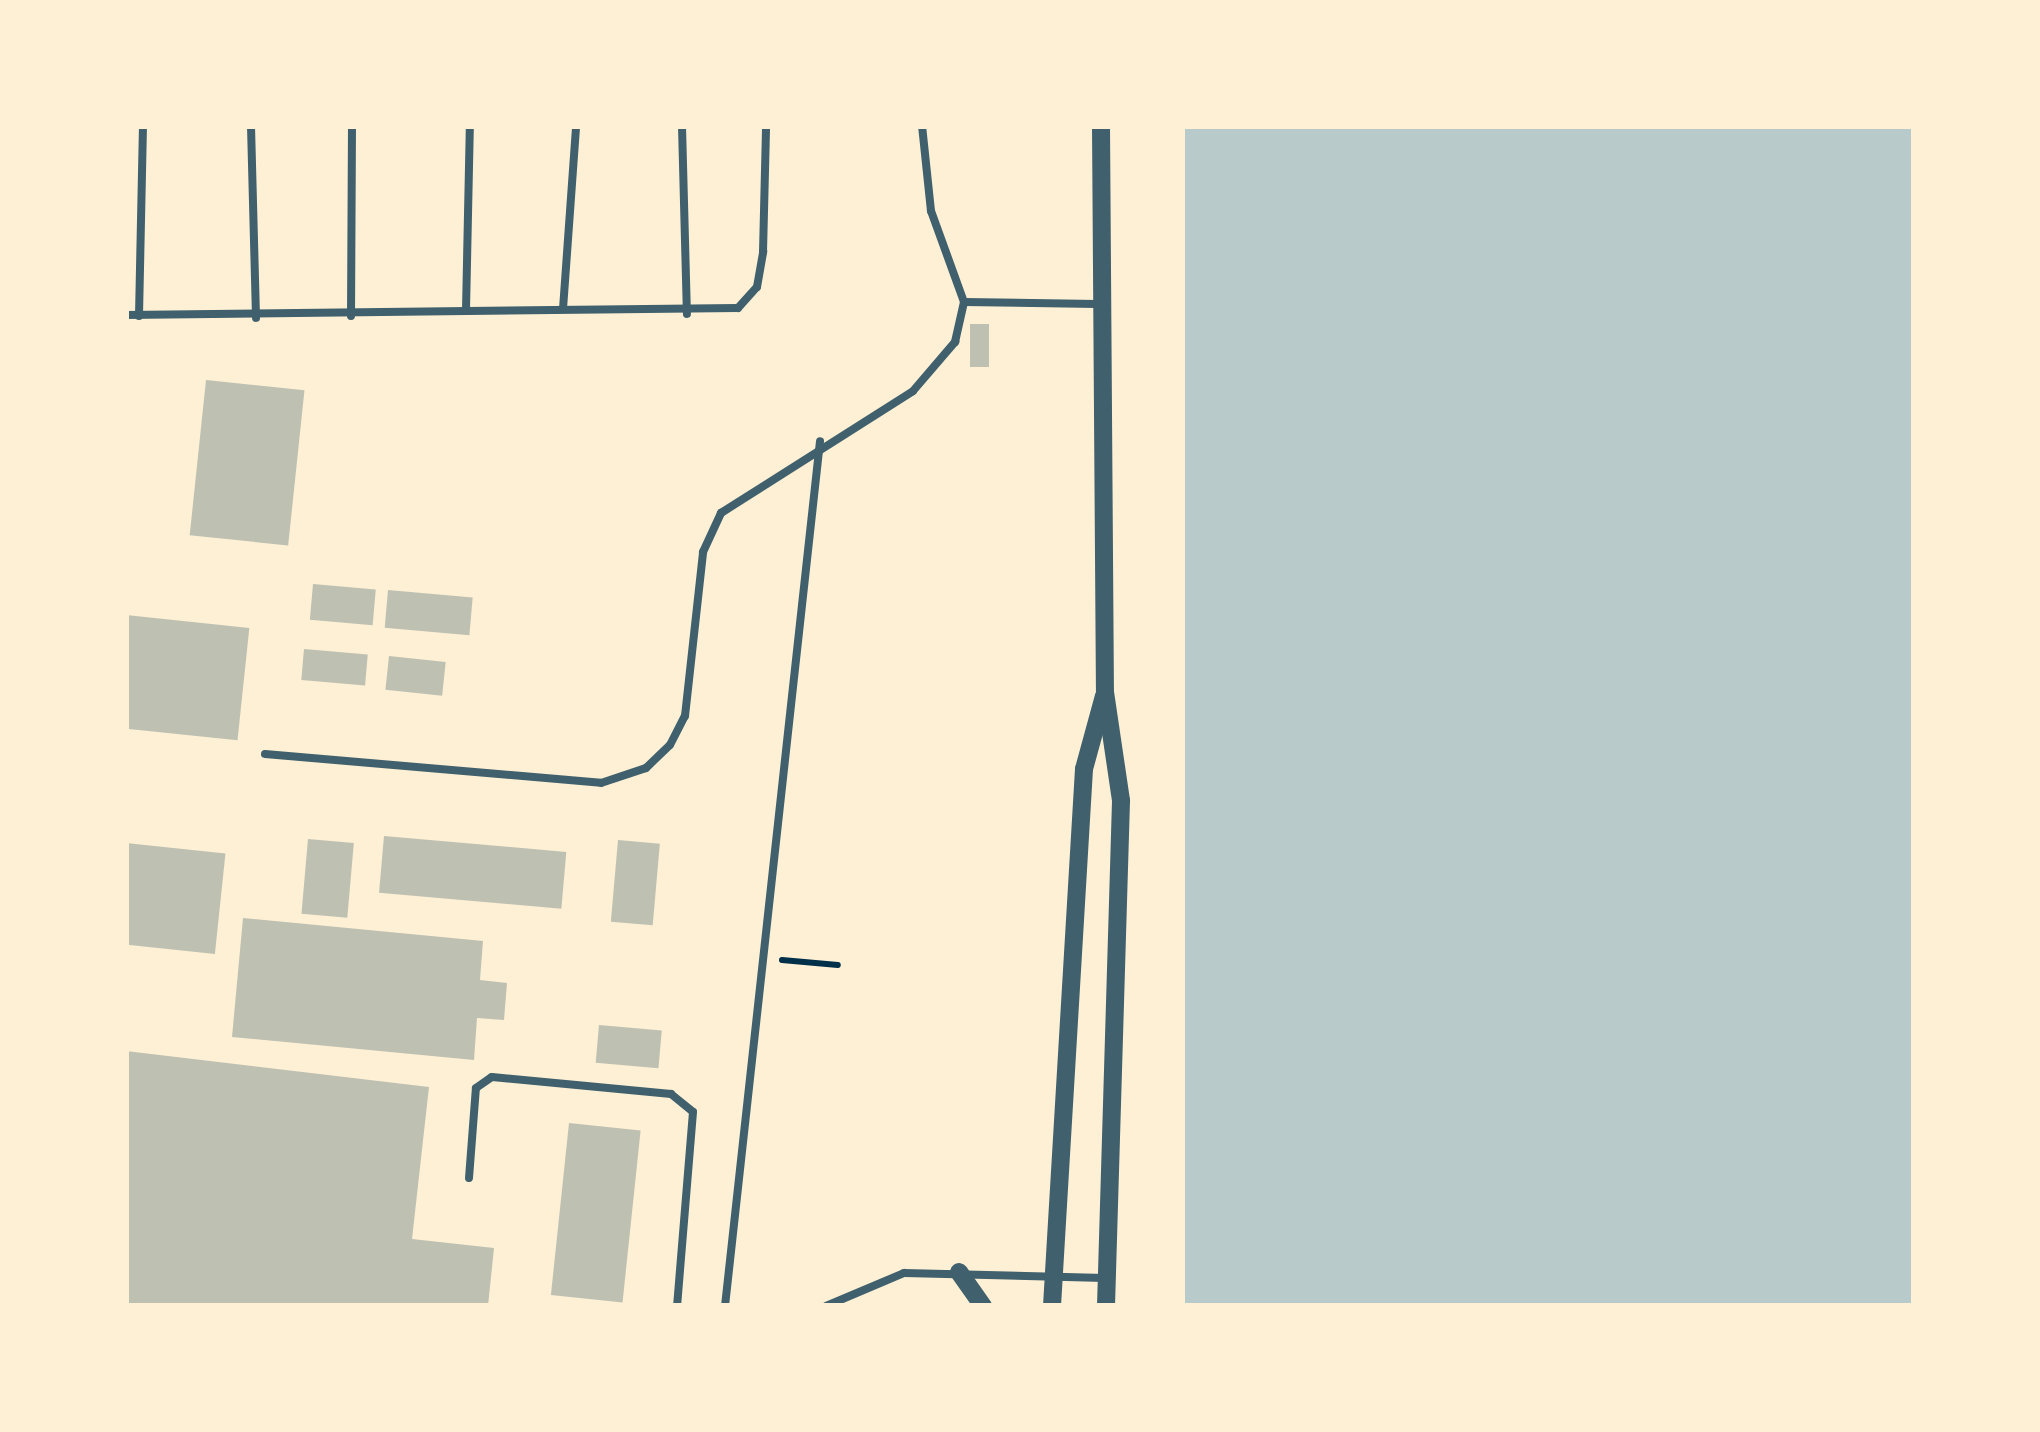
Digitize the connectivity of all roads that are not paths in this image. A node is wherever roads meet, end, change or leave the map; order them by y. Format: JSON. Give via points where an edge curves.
{"nodes":[{"id":1,"x":143,"y":126,"type":"edge"},
{"id":2,"x":251,"y":126,"type":"edge"},
{"id":3,"x":352,"y":126,"type":"edge"},
{"id":4,"x":470,"y":126,"type":"edge"},
{"id":5,"x":576,"y":126,"type":"edge"},
{"id":6,"x":682,"y":126,"type":"edge"},
{"id":7,"x":766,"y":126,"type":"edge"},
{"id":8,"x":922,"y":126,"type":"edge"},
{"id":9,"x":1101,"y":126,"type":"edge"},
{"id":10,"x":964,"y":302,"type":"junction"},
{"id":11,"x":1096,"y":304,"type":"junction"},
{"id":12,"x":563,"y":309,"type":"junction"},
{"id":13,"x":466,"y":310,"type":"junction"},
{"id":14,"x":687,"y":314,"type":"junction"},
{"id":15,"x":126,"y":315,"type":"edge"},
{"id":16,"x":139,"y":316,"type":"junction"},
{"id":17,"x":351,"y":316,"type":"junction"},
{"id":18,"x":256,"y":318,"type":"junction"},
{"id":19,"x":820,"y":441,"type":"junction"},
{"id":20,"x":1105,"y":692,"type":"junction"},
{"id":21,"x":265,"y":754,"type":"dead end"},
{"id":22,"x":469,"y":1178,"type":"dead end"},
{"id":23,"x":959,"y":1271,"type":"junction"},
{"id":24,"x":1053,"y":1274,"type":"junction"},
{"id":25,"x":1108,"y":1279,"type":"junction"},
{"id":26,"x":677,"y":1306,"type":"edge"},
{"id":27,"x":725,"y":1306,"type":"edge"},
{"id":28,"x":826,"y":1306,"type":"edge"},
{"id":29,"x":983,"y":1306,"type":"edge"},
{"id":30,"x":1052,"y":1306,"type":"edge"},
{"id":31,"x":1106,"y":1306,"type":"edge"}],
"edges":[{"from":1,"to":16,"type":"lane"},
{"from":2,"to":18,"type":"lane"},
{"from":3,"to":17,"type":"lane"},
{"from":4,"to":13,"type":"lane"},
{"from":5,"to":12,"type":"lane"},
{"from":6,"to":14,"type":"lane"},
{"from":7,"to":14,"type":"lane","via":[[757,287],[738,308]]},
{"from":8,"to":10,"type":"lane","via":[[931,211]]},
{"from":9,"to":11,"type":"street"},
{"from":10,"to":11,"type":"lane"},
{"from":10,"to":19,"type":"lane","via":[[934,373]]},
{"from":11,"to":20,"type":"street"},
{"from":12,"to":13,"type":"lane"},
{"from":12,"to":14,"type":"lane"},
{"from":13,"to":17,"type":"lane"},
{"from":15,"to":16,"type":"lane"},
{"from":16,"to":18,"type":"lane"},
{"from":17,"to":18,"type":"lane"},
{"from":19,"to":21,"type":"lane","via":[[722,513],[703,552],[685,716],[646,768],[601,783]]},
{"from":19,"to":27,"type":"lane"},
{"from":20,"to":24,"type":"street","via":[[1084,769]]},
{"from":20,"to":25,"type":"street","via":[[1120,802]]},
{"from":22,"to":26,"type":"lane","via":[[476,1088],[493,1077],[671,1094],[693,1112]]},
{"from":23,"to":24,"type":"lane"},
{"from":23,"to":28,"type":"lane","via":[[872,1281]]},
{"from":23,"to":29,"type":"street"},
{"from":24,"to":25,"type":"lane"},
{"from":24,"to":30,"type":"street"},
{"from":25,"to":31,"type":"street"}]}
